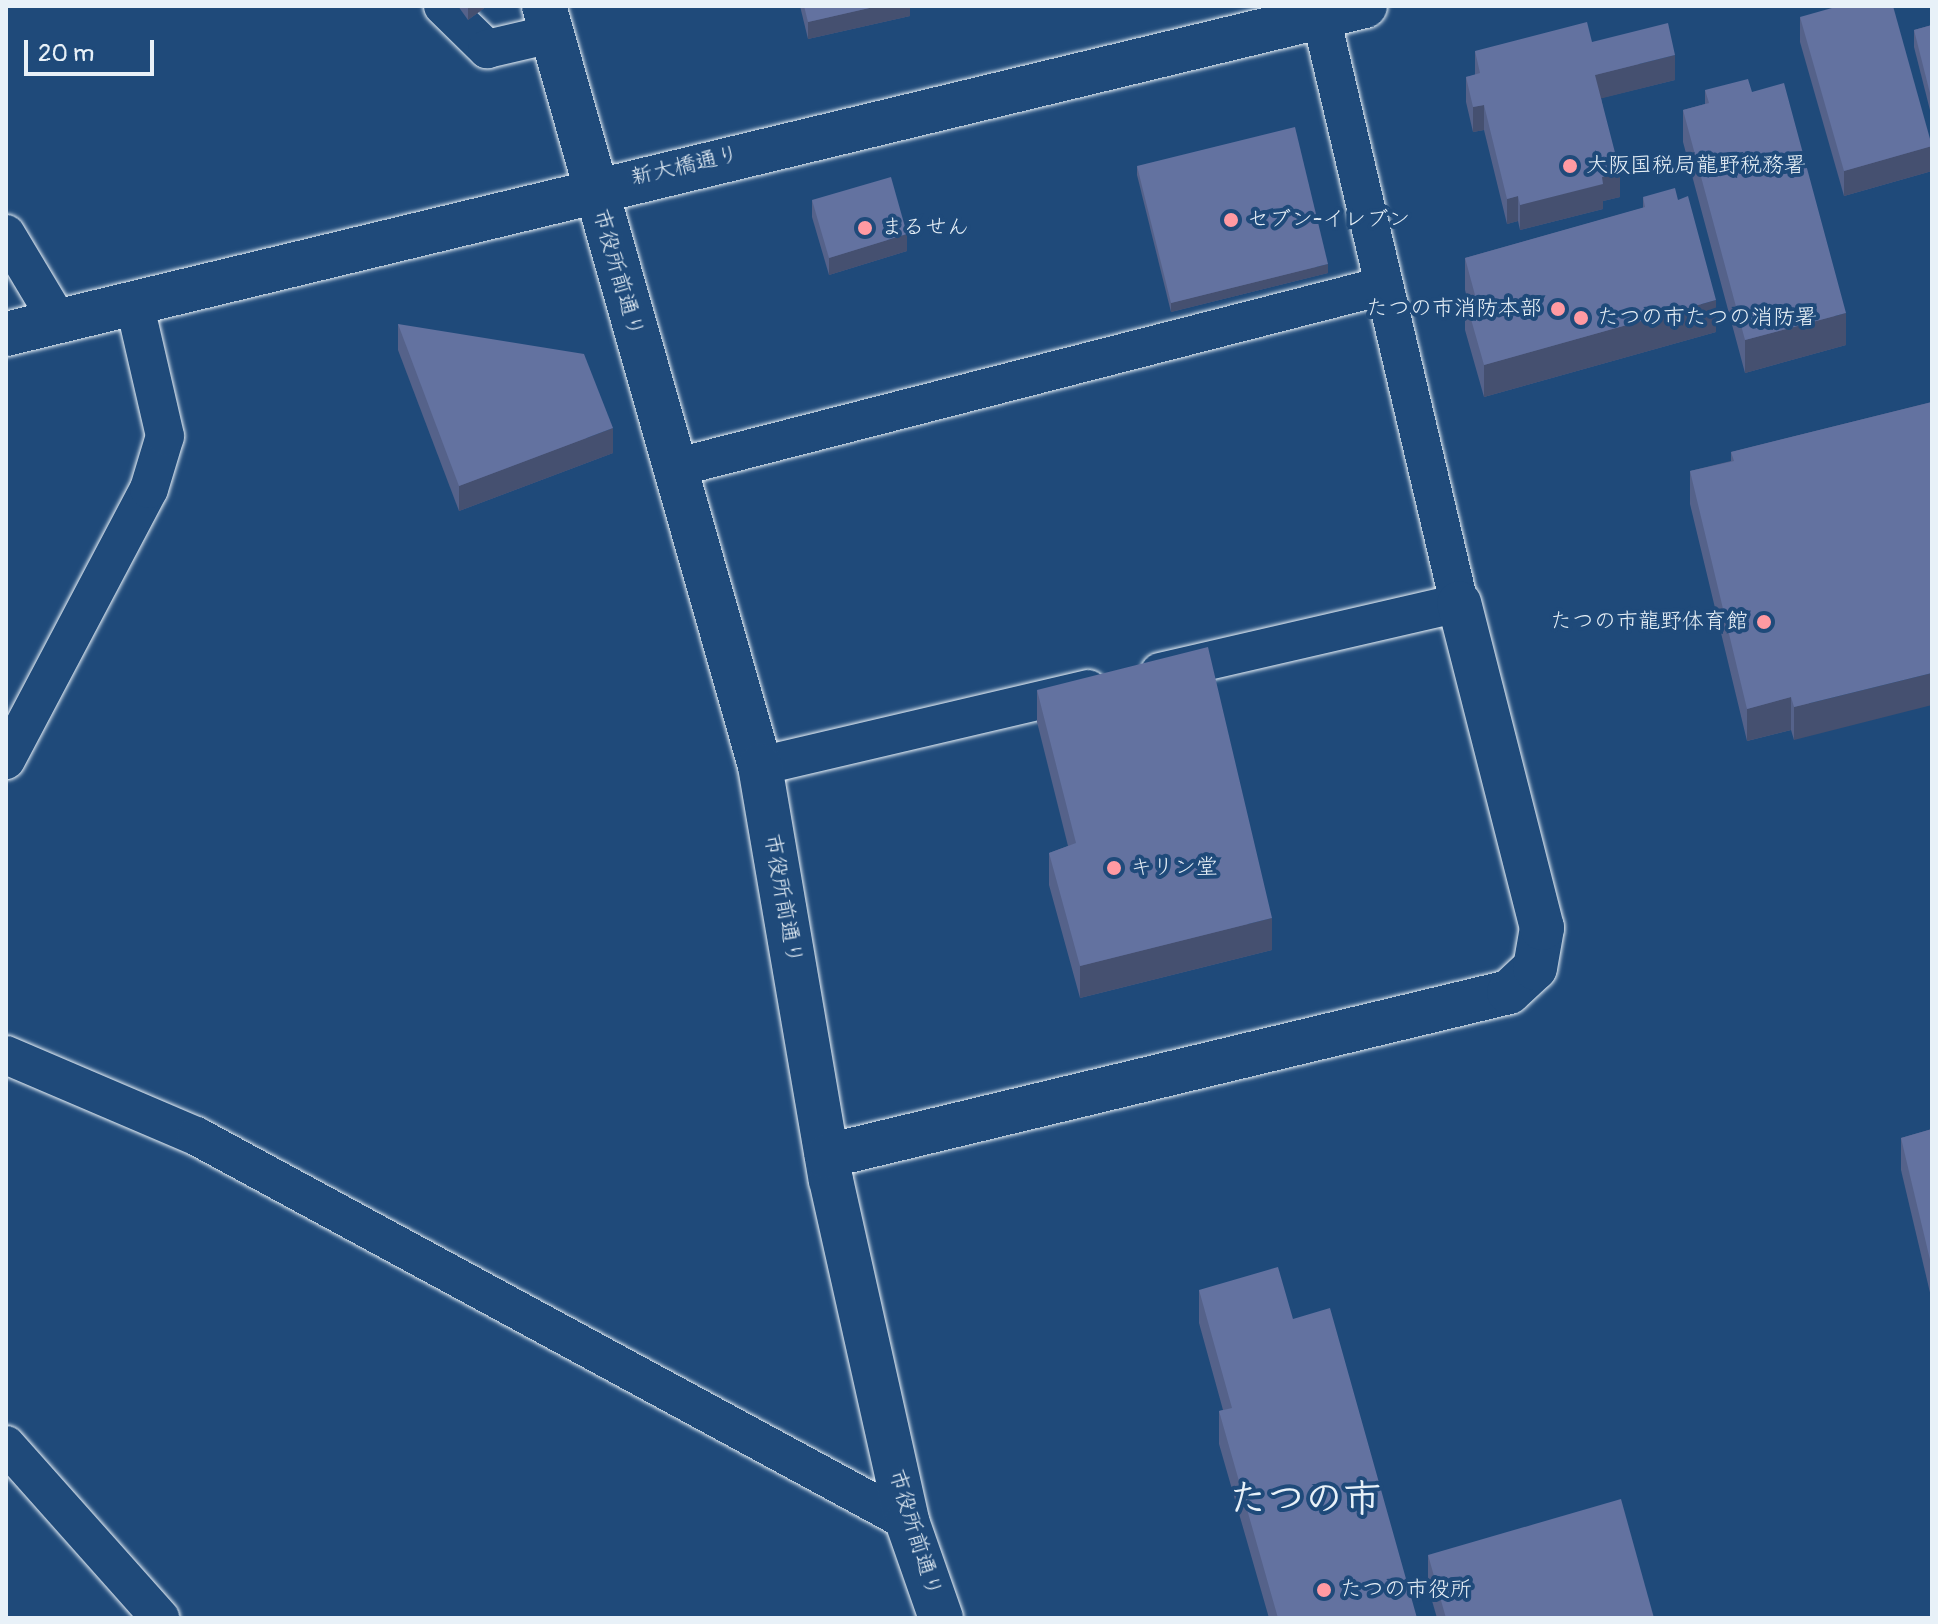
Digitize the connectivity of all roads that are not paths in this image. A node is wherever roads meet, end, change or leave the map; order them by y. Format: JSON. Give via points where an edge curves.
{"nodes":[{"id":1,"x":443,"y":6,"type":"edge"},
{"id":2,"x":1365,"y":6,"type":"edge"},
{"id":3,"x":1320,"y":12,"type":"edge"},
{"id":4,"x":548,"y":20,"type":"edge"},
{"id":5,"x":593,"y":188,"type":"junction"},
{"id":6,"x":6,"y":234,"type":"edge"},
{"id":7,"x":1383,"y":286,"type":"junction"},
{"id":8,"x":134,"y":302,"type":"junction"},
{"id":9,"x":58,"y":321,"type":"junction"},
{"id":10,"x":6,"y":334,"type":"edge"},
{"id":11,"x":674,"y":468,"type":"junction"},
{"id":12,"x":1459,"y":603,"type":"junction"},
{"id":13,"x":6,"y":760,"type":"edge"},
{"id":14,"x":760,"y":766,"type":"junction"},
{"id":15,"x":6,"y":1055,"type":"edge"},
{"id":16,"x":827,"y":1156,"type":"junction"},
{"id":17,"x":6,"y":1445,"type":"edge"},
{"id":18,"x":907,"y":1521,"type":"junction"},
{"id":19,"x":160,"y":1618,"type":"edge"},
{"id":20,"x":941,"y":1618,"type":"edge"}],
"edges":[{"from":1,"to":4,"type":"street","via":[[487,49]]},
{"from":2,"to":3,"type":"street","name":"新大橋通り"},
{"from":3,"to":5,"type":"street","name":"新大橋通り"},
{"from":3,"to":7,"type":"street"},
{"from":4,"to":5,"type":"street","name":"市役所前通り"},
{"from":5,"to":8,"type":"street","name":"新大橋通り"},
{"from":5,"to":11,"type":"street","name":"市役所前通り"},
{"from":6,"to":9,"type":"street"},
{"from":7,"to":11,"type":"street"},
{"from":7,"to":12,"type":"street"},
{"from":8,"to":9,"type":"street","name":"新大橋通り"},
{"from":8,"to":13,"type":"street","via":[[165,436],[149,489]]},
{"from":9,"to":10,"type":"street","name":"新大橋通り"},
{"from":11,"to":14,"type":"street","name":"市役所前通り"},
{"from":12,"to":14,"type":"street"},
{"from":12,"to":16,"type":"street","via":[[1542,928],[1535,968],[1509,992]]},
{"from":14,"to":16,"type":"street","name":"市役所前通り"},
{"from":15,"to":18,"type":"street","via":[[196,1136]]},
{"from":16,"to":18,"type":"street","name":"市役所前通り"},
{"from":17,"to":19,"type":"street"},
{"from":18,"to":20,"type":"street","name":"市役所前通り"}]}
